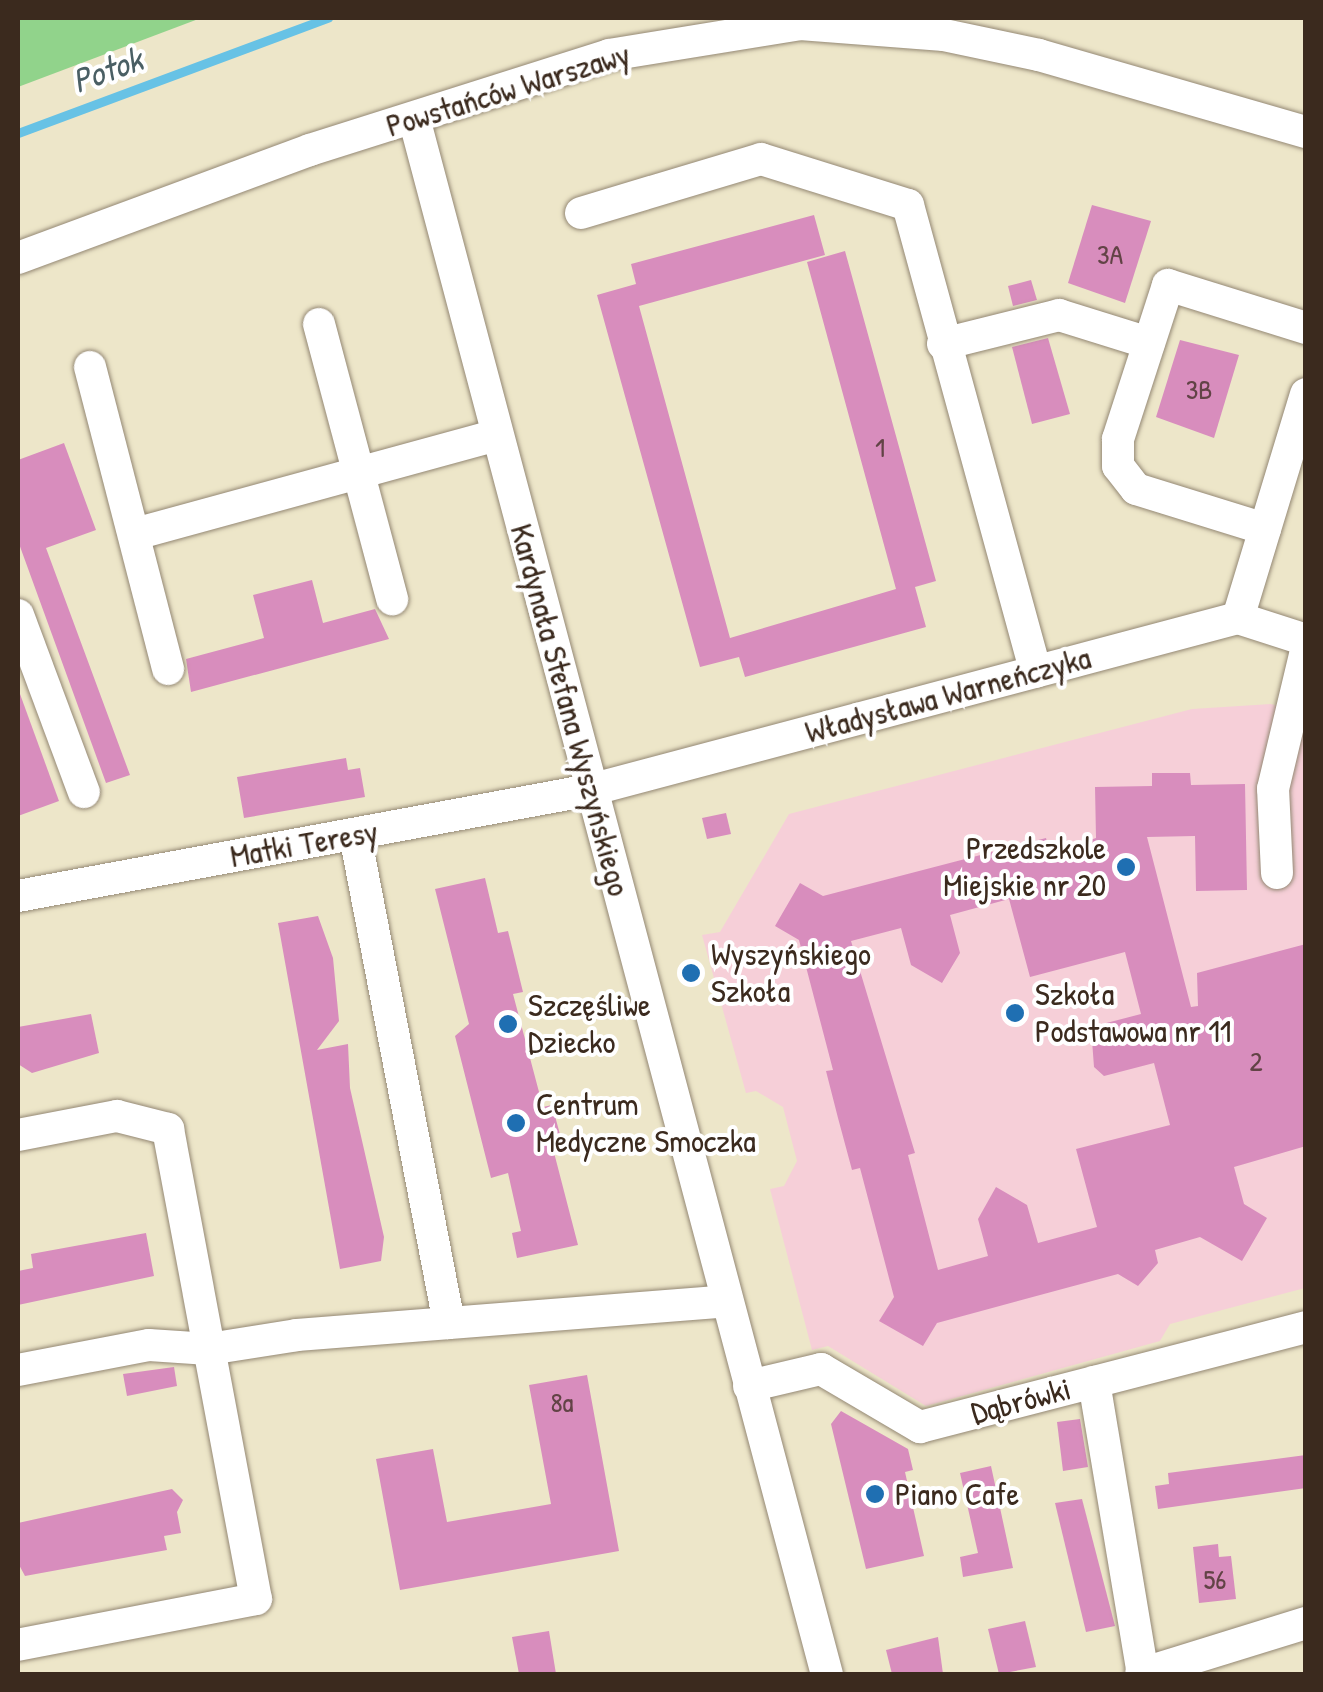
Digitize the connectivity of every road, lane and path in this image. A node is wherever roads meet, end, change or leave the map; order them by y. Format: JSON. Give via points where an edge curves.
{"nodes":[{"id":1,"x":414,"y":118,"type":"junction"},
{"id":2,"x":1306,"y":132,"type":"edge"},
{"id":3,"x":582,"y":213,"type":"dead end"},
{"id":4,"x":18,"y":258,"type":"edge"},
{"id":5,"x":319,"y":324,"type":"dead end"},
{"id":6,"x":1306,"y":328,"type":"edge"},
{"id":7,"x":1150,"y":343,"type":"junction"},
{"id":8,"x":943,"y":344,"type":"junction"},
{"id":9,"x":90,"y":367,"type":"dead end"},
{"id":10,"x":1306,"y":394,"type":"edge"},
{"id":11,"x":497,"y":435,"type":"junction"},
{"id":12,"x":356,"y":476,"type":"junction"},
{"id":13,"x":1265,"y":529,"type":"junction"},
{"id":14,"x":135,"y":534,"type":"junction"},
{"id":15,"x":392,"y":600,"type":"dead end"},
{"id":16,"x":18,"y":615,"type":"edge"},
{"id":17,"x":1238,"y":618,"type":"junction"},
{"id":18,"x":1306,"y":640,"type":"edge"},
{"id":19,"x":1306,"y":650,"type":"edge"},
{"id":20,"x":168,"y":669,"type":"dead end"},
{"id":21,"x":1036,"y":672,"type":"junction"},
{"id":22,"x":590,"y":790,"type":"junction"},
{"id":23,"x":84,"y":792,"type":"dead end"},
{"id":24,"x":355,"y":835,"type":"junction"},
{"id":25,"x":1277,"y":873,"type":"dead end"},
{"id":26,"x":18,"y":896,"type":"edge"},
{"id":27,"x":18,"y":1135,"type":"edge"},
{"id":28,"x":727,"y":1301,"type":"junction"},
{"id":29,"x":449,"y":1323,"type":"junction"},
{"id":30,"x":1306,"y":1327,"type":"edge"},
{"id":31,"x":209,"y":1349,"type":"junction"},
{"id":32,"x":18,"y":1370,"type":"edge"},
{"id":33,"x":1094,"y":1382,"type":"junction"},
{"id":34,"x":748,"y":1386,"type":"junction"},
{"id":35,"x":1306,"y":1623,"type":"edge"},
{"id":36,"x":18,"y":1644,"type":"edge"},
{"id":37,"x":827,"y":1674,"type":"edge"},
{"id":38,"x":1142,"y":1674,"type":"edge"}],
"edges":[{"from":1,"to":2,"type":"street","name":"Powstańców Warszawy","via":[[609,54],[800,24],[944,35],[1039,55]]},
{"from":1,"to":4,"type":"street","name":"Powstańców Warszawy"},
{"from":1,"to":11,"type":"street","name":"Kardynała Stefana Wyszyńskiego"},
{"from":3,"to":8,"type":"street","via":[[761,159],[896,197],[918,226]]},
{"from":5,"to":12,"type":"street"},
{"from":6,"to":7,"type":"street","via":[[1168,285]]},
{"from":7,"to":8,"type":"street","via":[[1058,315]]},
{"from":7,"to":13,"type":"street","via":[[1118,438],[1121,474],[1136,488]]},
{"from":8,"to":21,"type":"street"},
{"from":9,"to":14,"type":"street"},
{"from":10,"to":13,"type":"street"},
{"from":11,"to":12,"type":"street"},
{"from":11,"to":22,"type":"street","name":"Kardynała Stefana Wyszyńskiego"},
{"from":12,"to":14,"type":"street"},
{"from":12,"to":15,"type":"street"},
{"from":13,"to":17,"type":"street"},
{"from":14,"to":20,"type":"street"},
{"from":16,"to":23,"type":"street"},
{"from":17,"to":18,"type":"street"},
{"from":17,"to":21,"type":"street","name":"Władysława Warneńczyka"},
{"from":19,"to":25,"type":"street","via":[[1276,764]]},
{"from":21,"to":22,"type":"street","name":"Władysława Warneńczyka"},
{"from":22,"to":24,"type":"street","name":"Matki Teresy"},
{"from":22,"to":28,"type":"street","name":"Kardynała Stefana Wyszyńskiego"},
{"from":24,"to":26,"type":"street","name":"Matki Teresy"},
{"from":24,"to":29,"type":"street"},
{"from":27,"to":31,"type":"street","via":[[117,1116],[168,1129]]},
{"from":28,"to":29,"type":"street"},
{"from":28,"to":34,"type":"street","name":"Kardynała Stefana Wyszyńskiego"},
{"from":29,"to":31,"type":"street"},
{"from":30,"to":33,"type":"street","name":"Dąbrówki"},
{"from":31,"to":32,"type":"street","via":[[150,1345]]},
{"from":31,"to":36,"type":"street","via":[[256,1599]]},
{"from":33,"to":34,"type":"street","name":"Dąbrówki","via":[[920,1427],[821,1369]]},
{"from":33,"to":38,"type":"street"},
{"from":34,"to":37,"type":"street","name":"Kardynała Stefana Wyszyńskiego"},
{"from":35,"to":38,"type":"street"}]}
